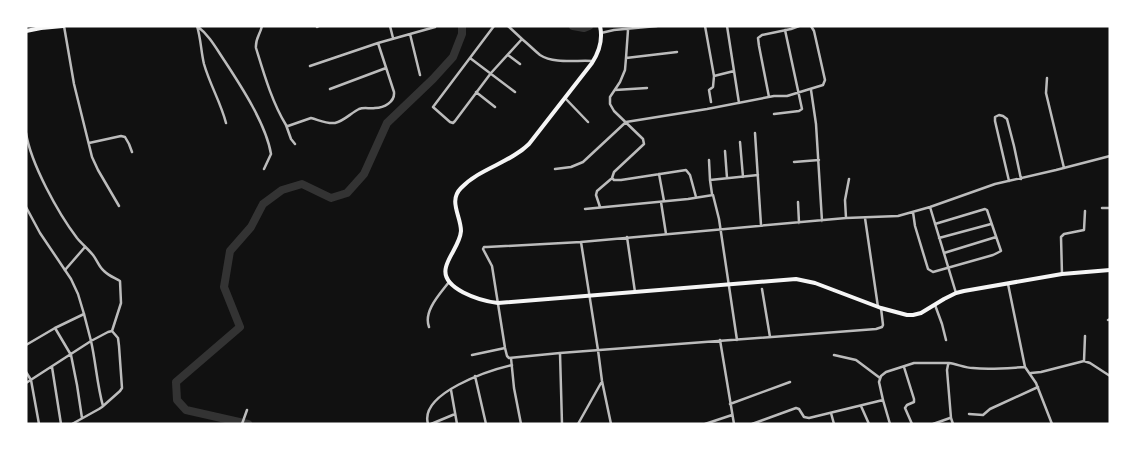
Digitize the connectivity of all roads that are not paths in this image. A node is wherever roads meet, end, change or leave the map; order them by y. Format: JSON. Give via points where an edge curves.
{"nodes":[{"id":1,"x":64,"y":26,"type":"edge"},
{"id":2,"x":197,"y":26,"type":"edge"},
{"id":3,"x":262,"y":26,"type":"edge"},
{"id":4,"x":390,"y":26,"type":"edge"},
{"id":5,"x":494,"y":26,"type":"edge"},
{"id":6,"x":508,"y":26,"type":"edge"},
{"id":7,"x":657,"y":26,"type":"edge"},
{"id":8,"x":705,"y":26,"type":"edge"},
{"id":9,"x":727,"y":26,"type":"edge"},
{"id":10,"x":799,"y":26,"type":"edge"},
{"id":11,"x":811,"y":26,"type":"edge"},
{"id":12,"x":435,"y":27,"type":"edge"},
{"id":13,"x":425,"y":28,"type":"edge"},
{"id":14,"x":601,"y":29,"type":"edge"},
{"id":15,"x":628,"y":30,"type":"junction"},
{"id":16,"x":785,"y":30,"type":"junction"},
{"id":17,"x":26,"y":31,"type":"edge"},
{"id":18,"x":410,"y":34,"type":"junction"},
{"id":19,"x":393,"y":38,"type":"junction"},
{"id":20,"x":522,"y":39,"type":"junction"},
{"id":21,"x":378,"y":43,"type":"junction"},
{"id":22,"x":677,"y":52,"type":"dead end"},
{"id":23,"x":508,"y":55,"type":"junction"},
{"id":24,"x":470,"y":58,"type":"junction"},
{"id":25,"x":626,"y":58,"type":"junction"},
{"id":26,"x":594,"y":61,"type":"junction"},
{"id":27,"x":520,"y":64,"type":"dead end"},
{"id":28,"x":310,"y":66,"type":"dead end"},
{"id":29,"x":386,"y":68,"type":"junction"},
{"id":30,"x":734,"y":71,"type":"junction"},
{"id":31,"x":491,"y":73,"type":"junction"},
{"id":32,"x":420,"y":75,"type":"dead end"},
{"id":33,"x":714,"y":76,"type":"junction"},
{"id":34,"x":1047,"y":78,"type":"dead end"},
{"id":35,"x":647,"y":88,"type":"dead end"},
{"id":36,"x":330,"y":89,"type":"dead end"},
{"id":37,"x":615,"y":90,"type":"junction"},
{"id":38,"x":811,"y":90,"type":"junction"},
{"id":39,"x":476,"y":92,"type":"junction"},
{"id":40,"x":515,"y":92,"type":"dead end"},
{"id":41,"x":799,"y":93,"type":"junction"},
{"id":42,"x":770,"y":97,"type":"junction"},
{"id":43,"x":565,"y":98,"type":"junction"},
{"id":44,"x":711,"y":102,"type":"dead end"},
{"id":45,"x":739,"y":103,"type":"junction"},
{"id":46,"x":495,"y":107,"type":"dead end"},
{"id":47,"x":774,"y":114,"type":"dead end"},
{"id":48,"x":588,"y":122,"type":"dead end"},
{"id":49,"x":626,"y":122,"type":"junction"},
{"id":50,"x":226,"y":123,"type":"dead end"},
{"id":51,"x":286,"y":125,"type":"junction"},
{"id":52,"x":26,"y":133,"type":"edge"},
{"id":53,"x":755,"y":133,"type":"dead end"},
{"id":54,"x":740,"y":142,"type":"dead end"},
{"id":55,"x":89,"y":143,"type":"junction"},
{"id":56,"x":295,"y":144,"type":"dead end"},
{"id":57,"x":27,"y":146,"type":"edge"},
{"id":58,"x":725,"y":151,"type":"dead end"},
{"id":59,"x":132,"y":152,"type":"dead end"},
{"id":60,"x":1110,"y":156,"type":"edge"},
{"id":61,"x":709,"y":160,"type":"dead end"},
{"id":62,"x":818,"y":160,"type":"junction"},
{"id":63,"x":794,"y":162,"type":"dead end"},
{"id":64,"x":1064,"y":168,"type":"junction"},
{"id":65,"x":264,"y":169,"type":"dead end"},
{"id":66,"x":555,"y":169,"type":"dead end"},
{"id":67,"x":659,"y":174,"type":"junction"},
{"id":68,"x":758,"y":175,"type":"junction"},
{"id":69,"x":743,"y":176,"type":"junction"},
{"id":70,"x":612,"y":178,"type":"junction"},
{"id":71,"x":727,"y":178,"type":"junction"},
{"id":72,"x":849,"y":179,"type":"dead end"},
{"id":73,"x":1021,"y":179,"type":"junction"},
{"id":74,"x":710,"y":180,"type":"junction"},
{"id":75,"x":1009,"y":181,"type":"junction"},
{"id":76,"x":712,"y":194,"type":"junction"},
{"id":77,"x":696,"y":197,"type":"junction"},
{"id":78,"x":662,"y":201,"type":"junction"},
{"id":79,"x":798,"y":202,"type":"dead end"},
{"id":80,"x":119,"y":206,"type":"dead end"},
{"id":81,"x":26,"y":207,"type":"edge"},
{"id":82,"x":600,"y":207,"type":"junction"},
{"id":83,"x":930,"y":207,"type":"junction"},
{"id":84,"x":1102,"y":208,"type":"dead end"},
{"id":85,"x":1110,"y":208,"type":"edge"},
{"id":86,"x":585,"y":209,"type":"dead end"},
{"id":87,"x":1085,"y":211,"type":"dead end"},
{"id":88,"x":913,"y":212,"type":"junction"},
{"id":89,"x":846,"y":218,"type":"junction"},
{"id":90,"x":865,"y":218,"type":"junction"},
{"id":91,"x":822,"y":221,"type":"junction"},
{"id":92,"x":799,"y":223,"type":"junction"},
{"id":93,"x":935,"y":224,"type":"junction"},
{"id":94,"x":992,"y":224,"type":"junction"},
{"id":95,"x":761,"y":225,"type":"junction"},
{"id":96,"x":721,"y":230,"type":"junction"},
{"id":97,"x":666,"y":234,"type":"junction"},
{"id":98,"x":626,"y":237,"type":"junction"},
{"id":99,"x":996,"y":237,"type":"junction"},
{"id":100,"x":939,"y":238,"type":"junction"},
{"id":101,"x":581,"y":242,"type":"junction"},
{"id":102,"x":85,"y":247,"type":"junction"},
{"id":103,"x":944,"y":253,"type":"junction"},
{"id":104,"x":948,"y":268,"type":"junction"},
{"id":105,"x":65,"y":270,"type":"junction"},
{"id":106,"x":1110,"y":270,"type":"edge"},
{"id":107,"x":1062,"y":274,"type":"junction"},
{"id":108,"x":449,"y":282,"type":"junction"},
{"id":109,"x":1008,"y":283,"type":"junction"},
{"id":110,"x":728,"y":284,"type":"junction"},
{"id":111,"x":762,"y":289,"type":"dead end"},
{"id":112,"x":635,"y":292,"type":"junction"},
{"id":113,"x":956,"y":293,"type":"junction"},
{"id":114,"x":590,"y":295,"type":"junction"},
{"id":115,"x":498,"y":303,"type":"junction"},
{"id":116,"x":935,"y":305,"type":"junction"},
{"id":117,"x":879,"y":307,"type":"junction"},
{"id":118,"x":84,"y":314,"type":"junction"},
{"id":119,"x":429,"y":327,"type":"dead end"},
{"id":120,"x":55,"y":328,"type":"junction"},
{"id":121,"x":112,"y":331,"type":"junction"},
{"id":122,"x":1084,"y":336,"type":"dead end"},
{"id":123,"x":770,"y":337,"type":"junction"},
{"id":124,"x":720,"y":340,"type":"junction"},
{"id":125,"x":737,"y":340,"type":"junction"},
{"id":126,"x":946,"y":340,"type":"dead end"},
{"id":127,"x":92,"y":341,"type":"junction"},
{"id":128,"x":26,"y":345,"type":"edge"},
{"id":129,"x":505,"y":348,"type":"junction"},
{"id":130,"x":598,"y":350,"type":"junction"},
{"id":131,"x":560,"y":353,"type":"junction"},
{"id":132,"x":71,"y":355,"type":"junction"},
{"id":133,"x":472,"y":355,"type":"dead end"},
{"id":134,"x":834,"y":355,"type":"dead end"},
{"id":135,"x":511,"y":358,"type":"junction"},
{"id":136,"x":1084,"y":360,"type":"junction"},
{"id":137,"x":949,"y":363,"type":"junction"},
{"id":138,"x":512,"y":365,"type":"junction"},
{"id":139,"x":904,"y":366,"type":"junction"},
{"id":140,"x":52,"y":367,"type":"junction"},
{"id":141,"x":1025,"y":368,"type":"junction"},
{"id":142,"x":26,"y":372,"type":"edge"},
{"id":143,"x":1029,"y":372,"type":"junction"},
{"id":144,"x":475,"y":376,"type":"junction"},
{"id":145,"x":1110,"y":376,"type":"edge"},
{"id":146,"x":880,"y":378,"type":"junction"},
{"id":147,"x":31,"y":379,"type":"junction"},
{"id":148,"x":602,"y":381,"type":"junction"},
{"id":149,"x":790,"y":382,"type":"dead end"},
{"id":150,"x":26,"y":383,"type":"edge"},
{"id":151,"x":1038,"y":387,"type":"junction"},
{"id":152,"x":451,"y":390,"type":"junction"},
{"id":153,"x":883,"y":400,"type":"junction"},
{"id":154,"x":730,"y":404,"type":"junction"},
{"id":155,"x":103,"y":406,"type":"junction"},
{"id":156,"x":861,"y":406,"type":"junction"},
{"id":157,"x":247,"y":410,"type":"dead end"},
{"id":158,"x":831,"y":413,"type":"junction"},
{"id":159,"x":455,"y":414,"type":"junction"},
{"id":160,"x":969,"y":414,"type":"dead end"},
{"id":161,"x":732,"y":415,"type":"junction"},
{"id":162,"x":82,"y":418,"type":"junction"},
{"id":163,"x":951,"y":418,"type":"junction"},
{"id":164,"x":719,"y":422,"type":"edge"},
{"id":165,"x":39,"y":424,"type":"edge"},
{"id":166,"x":61,"y":424,"type":"edge"},
{"id":167,"x":72,"y":424,"type":"edge"},
{"id":168,"x":242,"y":424,"type":"edge"},
{"id":169,"x":430,"y":424,"type":"edge"},
{"id":170,"x":457,"y":424,"type":"edge"},
{"id":171,"x":486,"y":424,"type":"edge"},
{"id":172,"x":521,"y":424,"type":"edge"},
{"id":173,"x":562,"y":424,"type":"edge"},
{"id":174,"x":578,"y":424,"type":"edge"},
{"id":175,"x":610,"y":424,"type":"edge"},
{"id":176,"x":705,"y":424,"type":"edge"},
{"id":177,"x":734,"y":424,"type":"edge"},
{"id":178,"x":752,"y":424,"type":"edge"},
{"id":179,"x":834,"y":424,"type":"edge"},
{"id":180,"x":869,"y":424,"type":"edge"},
{"id":181,"x":890,"y":424,"type":"edge"},
{"id":182,"x":912,"y":424,"type":"edge"},
{"id":183,"x":933,"y":424,"type":"edge"},
{"id":184,"x":953,"y":424,"type":"edge"},
{"id":185,"x":1052,"y":424,"type":"edge"}],
"edges":[{"from":1,"to":17,"type":"highway"},
{"from":1,"to":55,"type":"street"},
{"from":2,"to":50,"type":"street","via":[[204,64]]},
{"from":2,"to":65,"type":"street","via":[[209,38],[254,110],[271,154]]},
{"from":3,"to":51,"type":"street","via":[[255,42],[256,48],[272,96]]},
{"from":4,"to":19,"type":"street"},
{"from":5,"to":24,"type":"street"},
{"from":6,"to":20,"type":"street"},
{"from":7,"to":15,"type":"street"},
{"from":8,"to":33,"type":"street"},
{"from":9,"to":30,"type":"street"},
{"from":10,"to":16,"type":"street"},
{"from":11,"to":38,"type":"street","via":[[826,80]]},
{"from":12,"to":13,"type":"street"},
{"from":13,"to":18,"type":"street"},
{"from":14,"to":15,"type":"street"},
{"from":14,"to":26,"type":"highway","via":[[599,50]]},
{"from":15,"to":25,"type":"street"},
{"from":16,"to":41,"type":"street"},
{"from":16,"to":42,"type":"street","via":[[758,38]]},
{"from":18,"to":19,"type":"street"},
{"from":18,"to":32,"type":"street"},
{"from":19,"to":21,"type":"street"},
{"from":20,"to":23,"type":"street"},
{"from":20,"to":26,"type":"street","via":[[546,58]]},
{"from":21,"to":28,"type":"street"},
{"from":21,"to":29,"type":"street"},
{"from":22,"to":25,"type":"street"},
{"from":23,"to":27,"type":"street"},
{"from":23,"to":31,"type":"street"},
{"from":24,"to":31,"type":"street"},
{"from":24,"to":39,"type":"street","via":[[433,108],[453,123]]},
{"from":25,"to":37,"type":"street","via":[[623,77]]},
{"from":26,"to":43,"type":"highway"},
{"from":29,"to":36,"type":"street"},
{"from":29,"to":51,"type":"street","via":[[395,96],[386,105],[359,109],[333,123],[311,118]]},
{"from":30,"to":33,"type":"street"},
{"from":30,"to":45,"type":"street"},
{"from":31,"to":39,"type":"street"},
{"from":31,"to":40,"type":"street"},
{"from":33,"to":44,"type":"street","via":[[713,87],[709,90]]},
{"from":34,"to":64,"type":"street","via":[[1046,93]]},
{"from":35,"to":37,"type":"street"},
{"from":37,"to":49,"type":"street","via":[[610,104]]},
{"from":38,"to":41,"type":"street"},
{"from":38,"to":62,"type":"street"},
{"from":39,"to":46,"type":"street"},
{"from":41,"to":42,"type":"street"},
{"from":41,"to":47,"type":"street","via":[[801,110]]},
{"from":42,"to":45,"type":"street"},
{"from":43,"to":48,"type":"street"},
{"from":43,"to":108,"type":"highway","via":[[529,144],[470,180],[457,193],[454,204],[461,223],[460,234],[446,267]]},
{"from":45,"to":49,"type":"street"},
{"from":49,"to":66,"type":"street","via":[[583,162]]},
{"from":49,"to":70,"type":"street","via":[[644,144]]},
{"from":51,"to":56,"type":"street"},
{"from":52,"to":57,"type":"street"},
{"from":53,"to":68,"type":"street"},
{"from":54,"to":69,"type":"street"},
{"from":55,"to":59,"type":"street","via":[[125,137]]},
{"from":55,"to":80,"type":"street","via":[[98,170]]},
{"from":57,"to":102,"type":"street","via":[[51,197]]},
{"from":58,"to":71,"type":"street"},
{"from":60,"to":64,"type":"street"},
{"from":61,"to":74,"type":"street"},
{"from":62,"to":63,"type":"street"},
{"from":62,"to":91,"type":"street"},
{"from":64,"to":73,"type":"street"},
{"from":67,"to":70,"type":"street"},
{"from":67,"to":77,"type":"street","via":[[686,170]]},
{"from":67,"to":78,"type":"street"},
{"from":68,"to":69,"type":"street"},
{"from":68,"to":95,"type":"street"},
{"from":69,"to":71,"type":"street"},
{"from":70,"to":82,"type":"street","via":[[597,190]]},
{"from":71,"to":74,"type":"street"},
{"from":72,"to":89,"type":"street"},
{"from":73,"to":75,"type":"street"},
{"from":73,"to":75,"type":"street","via":[[1006,119],[997,115],[995,121]]},
{"from":74,"to":76,"type":"street"},
{"from":75,"to":83,"type":"street"},
{"from":76,"to":77,"type":"street"},
{"from":76,"to":96,"type":"street"},
{"from":77,"to":78,"type":"street"},
{"from":78,"to":82,"type":"street"},
{"from":78,"to":97,"type":"street"},
{"from":79,"to":92,"type":"street"},
{"from":81,"to":105,"type":"street"},
{"from":82,"to":86,"type":"street"},
{"from":83,"to":88,"type":"street"},
{"from":83,"to":93,"type":"street"},
{"from":84,"to":85,"type":"street"},
{"from":87,"to":107,"type":"street","via":[[1084,230],[1061,237]]},
{"from":88,"to":90,"type":"street"},
{"from":88,"to":104,"type":"street","via":[[928,269],[933,272]]},
{"from":89,"to":90,"type":"street"},
{"from":89,"to":91,"type":"street"},
{"from":90,"to":117,"type":"street"},
{"from":91,"to":92,"type":"street"},
{"from":92,"to":95,"type":"street"},
{"from":93,"to":94,"type":"street","via":[[985,210]]},
{"from":93,"to":100,"type":"street"},
{"from":94,"to":99,"type":"street"},
{"from":94,"to":100,"type":"street"},
{"from":95,"to":96,"type":"street"},
{"from":96,"to":97,"type":"street"},
{"from":96,"to":110,"type":"street"},
{"from":97,"to":98,"type":"street"},
{"from":98,"to":101,"type":"street"},
{"from":98,"to":112,"type":"street"},
{"from":99,"to":103,"type":"street"},
{"from":99,"to":104,"type":"street","via":[[999,252]]},
{"from":100,"to":103,"type":"street"},
{"from":101,"to":114,"type":"street"},
{"from":101,"to":115,"type":"street","via":[[484,247],[491,264]]},
{"from":102,"to":105,"type":"street"},
{"from":102,"to":121,"type":"street","via":[[101,269],[121,282],[121,303]]},
{"from":103,"to":104,"type":"street"},
{"from":104,"to":113,"type":"street"},
{"from":105,"to":118,"type":"street"},
{"from":106,"to":107,"type":"highway"},
{"from":107,"to":109,"type":"highway"},
{"from":108,"to":115,"type":"highway","via":[[476,298]]},
{"from":108,"to":119,"type":"street","via":[[432,306],[427,321]]},
{"from":109,"to":113,"type":"highway"},
{"from":109,"to":141,"type":"street"},
{"from":110,"to":112,"type":"highway"},
{"from":110,"to":117,"type":"highway","via":[[796,279]]},
{"from":110,"to":125,"type":"street"},
{"from":111,"to":123,"type":"street"},
{"from":112,"to":114,"type":"highway"},
{"from":113,"to":116,"type":"highway"},
{"from":114,"to":115,"type":"highway"},
{"from":114,"to":130,"type":"street"},
{"from":115,"to":129,"type":"street"},
{"from":116,"to":117,"type":"highway","via":[[911,316]]},
{"from":116,"to":126,"type":"street"},
{"from":117,"to":123,"type":"street","via":[[883,325],[878,329]]},
{"from":118,"to":120,"type":"street"},
{"from":118,"to":127,"type":"street"},
{"from":120,"to":128,"type":"street"},
{"from":120,"to":132,"type":"street"},
{"from":121,"to":127,"type":"street"},
{"from":121,"to":155,"type":"street","via":[[120,347],[123,387]]},
{"from":122,"to":136,"type":"street"},
{"from":123,"to":125,"type":"street"},
{"from":124,"to":125,"type":"street"},
{"from":124,"to":130,"type":"street"},
{"from":124,"to":154,"type":"street"},
{"from":127,"to":132,"type":"street"},
{"from":127,"to":155,"type":"street"},
{"from":129,"to":133,"type":"street"},
{"from":129,"to":135,"type":"street"},
{"from":130,"to":131,"type":"street"},
{"from":130,"to":148,"type":"street"},
{"from":131,"to":135,"type":"street"},
{"from":131,"to":173,"type":"street"},
{"from":132,"to":140,"type":"street"},
{"from":132,"to":162,"type":"street"},
{"from":134,"to":146,"type":"street","via":[[856,360]]},
{"from":135,"to":138,"type":"street"},
{"from":136,"to":143,"type":"street","via":[[1041,372]]},
{"from":136,"to":145,"type":"street"},
{"from":137,"to":139,"type":"street"},
{"from":137,"to":141,"type":"street","via":[[971,368]]},
{"from":137,"to":163,"type":"street"},
{"from":138,"to":144,"type":"street"},
{"from":138,"to":172,"type":"street"},
{"from":139,"to":146,"type":"street","via":[[886,372]]},
{"from":139,"to":182,"type":"street","via":[[914,399],[905,408]]},
{"from":140,"to":147,"type":"street"},
{"from":140,"to":166,"type":"street"},
{"from":141,"to":143,"type":"street"},
{"from":142,"to":147,"type":"street"},
{"from":143,"to":151,"type":"street"},
{"from":144,"to":152,"type":"street"},
{"from":144,"to":171,"type":"street"},
{"from":146,"to":153,"type":"street","via":[[878,382]]},
{"from":147,"to":150,"type":"street"},
{"from":147,"to":165,"type":"street"},
{"from":148,"to":174,"type":"street"},
{"from":148,"to":175,"type":"street"},
{"from":149,"to":154,"type":"street"},
{"from":151,"to":160,"type":"street","via":[[983,415]]},
{"from":151,"to":185,"type":"street"},
{"from":152,"to":159,"type":"street"},
{"from":152,"to":169,"type":"street","via":[[433,403],[427,415]]},
{"from":153,"to":156,"type":"street"},
{"from":153,"to":181,"type":"street"},
{"from":154,"to":161,"type":"street"},
{"from":155,"to":162,"type":"street"},
{"from":156,"to":158,"type":"street"},
{"from":156,"to":180,"type":"street"},
{"from":157,"to":168,"type":"street"},
{"from":158,"to":178,"type":"street","via":[[808,418],[796,408]]},
{"from":158,"to":179,"type":"street"},
{"from":159,"to":169,"type":"street"},
{"from":159,"to":170,"type":"street"},
{"from":161,"to":164,"type":"street"},
{"from":161,"to":177,"type":"street"},
{"from":162,"to":167,"type":"street"},
{"from":163,"to":183,"type":"street"},
{"from":163,"to":184,"type":"street"},
{"from":164,"to":176,"type":"street"}]}
